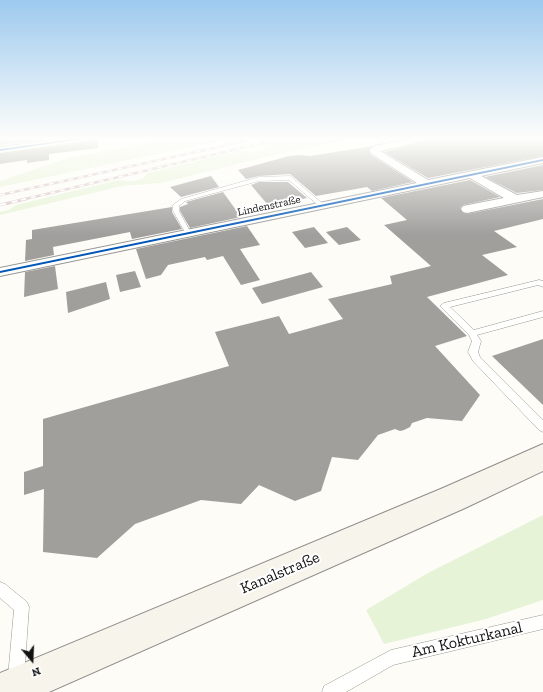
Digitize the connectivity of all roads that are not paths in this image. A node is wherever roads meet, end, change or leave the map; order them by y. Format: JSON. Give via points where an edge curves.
{"nodes":[{"id":1,"x":404,"y":170,"type":"edge"},
{"id":2,"x":491,"y":170,"type":"edge"},
{"id":3,"x":293,"y":173,"type":"dead end"},
{"id":4,"x":472,"y":174,"type":"junction"},
{"id":5,"x":426,"y":184,"type":"junction"},
{"id":6,"x":543,"y":194,"type":"edge"},
{"id":7,"x":515,"y":199,"type":"junction"},
{"id":8,"x":325,"y":205,"type":"junction"},
{"id":9,"x":467,"y":210,"type":"dead end"},
{"id":10,"x":188,"y":233,"type":"junction"},
{"id":11,"x":0,"y":272,"type":"edge"},
{"id":12,"x":543,"y":285,"type":"edge"},
{"id":13,"x":543,"y":314,"type":"edge"},
{"id":14,"x":472,"y":333,"type":"junction"},
{"id":15,"x":543,"y":427,"type":"edge"},
{"id":16,"x":543,"y":456,"type":"edge"},
{"id":17,"x":0,"y":588,"type":"edge"},
{"id":18,"x":543,"y":622,"type":"edge"},
{"id":19,"x":6,"y":690,"type":"edge"},
{"id":20,"x":330,"y":692,"type":"edge"}],
"edges":[{"from":1,"to":5,"type":"street"},
{"from":2,"to":4,"type":"street","name":"Lindenstraße"},
{"from":3,"to":8,"type":"lane","name":"Lindenstraße"},
{"from":4,"to":5,"type":"street","name":"Lindenstraße"},
{"from":4,"to":7,"type":"street"},
{"from":5,"to":8,"type":"street","name":"Lindenstraße"},
{"from":6,"to":7,"type":"street"},
{"from":7,"to":9,"type":"street"},
{"from":8,"to":10,"type":"street","name":"Lindenstraße"},
{"from":8,"to":10,"type":"lane","via":[[290,178],[259,179],[184,200],[176,205],[176,211]]},
{"from":10,"to":11,"type":"street","name":"Lindenstraße"},
{"from":12,"to":14,"type":"lane","via":[[539,282],[444,306]]},
{"from":13,"to":14,"type":"lane"},
{"from":14,"to":15,"type":"lane","via":[[477,341],[473,352],[476,358]]},
{"from":16,"to":19,"type":"main road","name":"Kanalstraße","via":[[447,501]]},
{"from":17,"to":19,"type":"lane","via":[[22,608]]},
{"from":18,"to":20,"type":"lane","name":"Am Kokturkanal","via":[[391,658]]}]}
